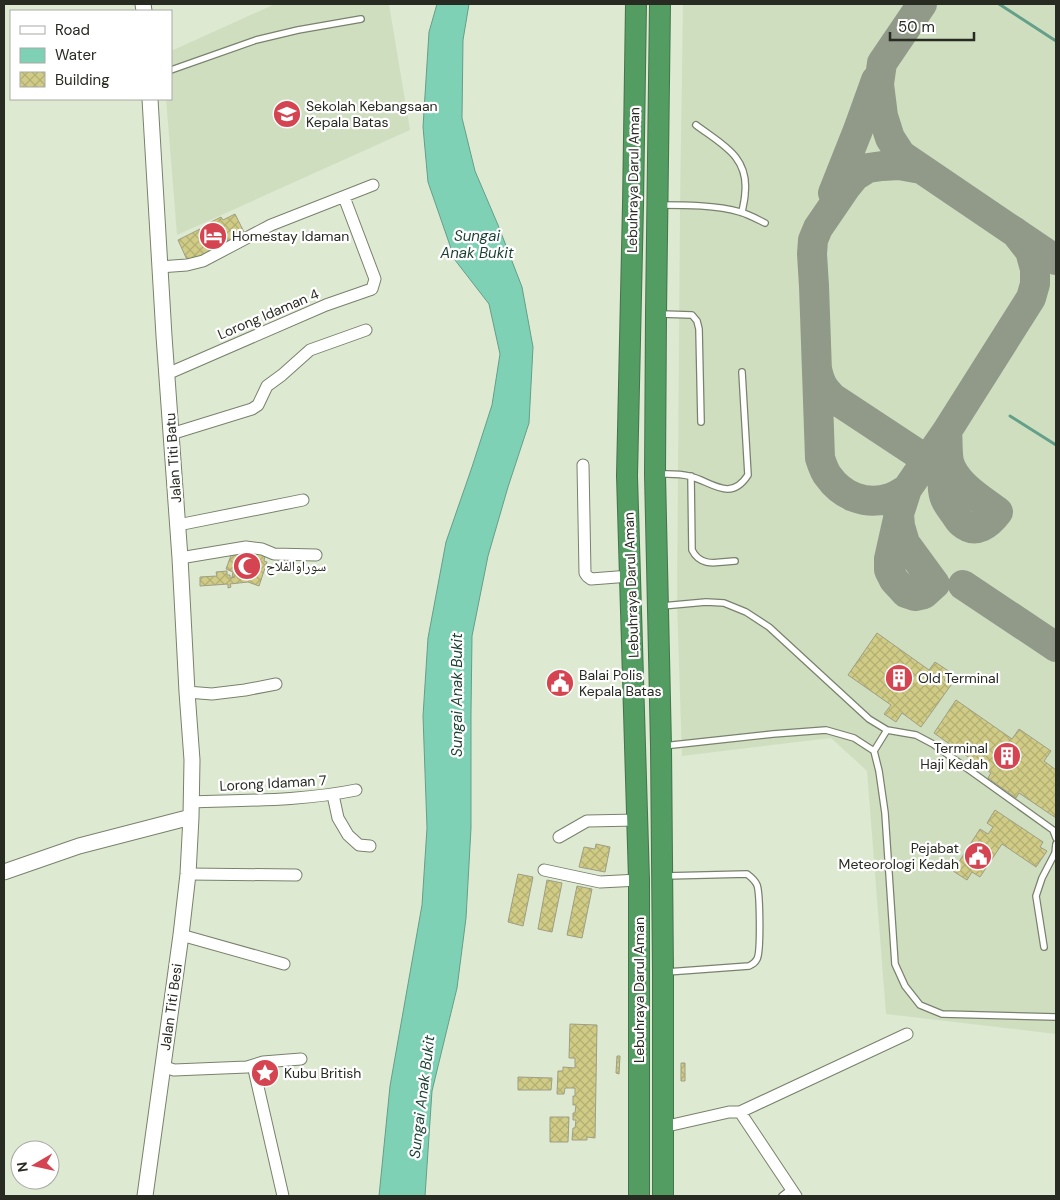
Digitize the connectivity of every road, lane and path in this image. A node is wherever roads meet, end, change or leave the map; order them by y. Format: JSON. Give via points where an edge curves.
{"nodes":[{"id":1,"x":636,"y":4,"type":"edge"},
{"id":2,"x":660,"y":4,"type":"edge"},
{"id":3,"x":361,"y":19,"type":"dead end"},
{"id":4,"x":172,"y":70,"type":"edge"},
{"id":5,"x":150,"y":100,"type":"edge"},
{"id":6,"x":696,"y":125,"type":"dead end"},
{"id":7,"x":373,"y":185,"type":"dead end"},
{"id":8,"x":344,"y":197,"type":"junction"},
{"id":9,"x":633,"y":205,"type":"junction"},
{"id":10,"x":658,"y":205,"type":"junction"},
{"id":11,"x":742,"y":212,"type":"junction"},
{"id":12,"x":765,"y":223,"type":"dead end"},
{"id":13,"x":159,"y":267,"type":"junction"},
{"id":14,"x":656,"y":314,"type":"junction"},
{"id":15,"x":366,"y":330,"type":"dead end"},
{"id":16,"x":742,"y":372,"type":"dead end"},
{"id":17,"x":167,"y":374,"type":"junction"},
{"id":18,"x":701,"y":422,"type":"dead end"},
{"id":19,"x":171,"y":434,"type":"junction"},
{"id":20,"x":583,"y":465,"type":"dead end"},
{"id":21,"x":655,"y":474,"type":"junction"},
{"id":22,"x":627,"y":476,"type":"junction"},
{"id":23,"x":691,"y":476,"type":"junction"},
{"id":24,"x":303,"y":500,"type":"dead end"},
{"id":25,"x":178,"y":525,"type":"junction"},
{"id":26,"x":316,"y":555,"type":"dead end"},
{"id":27,"x":180,"y":558,"type":"junction"},
{"id":28,"x":735,"y":561,"type":"dead end"},
{"id":29,"x":630,"y":576,"type":"junction"},
{"id":30,"x":657,"y":607,"type":"junction"},
{"id":31,"x":276,"y":684,"type":"dead end"},
{"id":32,"x":187,"y":692,"type":"junction"},
{"id":33,"x":887,"y":730,"type":"junction"},
{"id":34,"x":661,"y":746,"type":"junction"},
{"id":35,"x":874,"y":751,"type":"junction"},
{"id":36,"x":356,"y":790,"type":"dead end"},
{"id":37,"x":333,"y":795,"type":"junction"},
{"id":38,"x":191,"y":810,"type":"junction"},
{"id":39,"x":637,"y":820,"type":"junction"},
{"id":40,"x":559,"y":837,"type":"dead end"},
{"id":41,"x":1056,"y":838,"type":"edge"},
{"id":42,"x":1056,"y":844,"type":"edge"},
{"id":43,"x":370,"y":846,"type":"dead end"},
{"id":44,"x":544,"y":870,"type":"dead end"},
{"id":45,"x":4,"y":872,"type":"edge"},
{"id":46,"x":188,"y":874,"type":"junction"},
{"id":47,"x":296,"y":875,"type":"dead end"},
{"id":48,"x":662,"y":876,"type":"junction"},
{"id":49,"x":639,"y":880,"type":"junction"},
{"id":50,"x":181,"y":935,"type":"junction"},
{"id":51,"x":1044,"y":947,"type":"dead end"},
{"id":52,"x":284,"y":964,"type":"dead end"},
{"id":53,"x":663,"y":972,"type":"junction"},
{"id":54,"x":1056,"y":1017,"type":"edge"},
{"id":55,"x":907,"y":1034,"type":"dead end"},
{"id":56,"x":301,"y":1059,"type":"dead end"},
{"id":57,"x":253,"y":1065,"type":"junction"},
{"id":58,"x":162,"y":1066,"type":"junction"},
{"id":59,"x":740,"y":1112,"type":"junction"},
{"id":60,"x":664,"y":1127,"type":"junction"},
{"id":61,"x":790,"y":1194,"type":"edge"},
{"id":62,"x":145,"y":1196,"type":"edge"},
{"id":63,"x":283,"y":1196,"type":"edge"},
{"id":64,"x":639,"y":1196,"type":"edge"},
{"id":65,"x":664,"y":1196,"type":"edge"}],
"edges":[{"from":1,"to":9,"type":"highway","name":"Lebuhraya Darul Aman"},
{"from":2,"to":10,"type":"highway","name":"Lebuhraya Darul Aman"},
{"from":3,"to":4,"type":"lane","via":[[256,40]]},
{"from":5,"to":13,"type":"main road","name":"Jalan Titi Batu"},
{"from":6,"to":11,"type":"lane","via":[[734,154],[742,166],[745,193]]},
{"from":7,"to":8,"type":"street"},
{"from":8,"to":13,"type":"street","via":[[271,225],[203,261],[187,266]]},
{"from":8,"to":17,"type":"street","name":"Lorong Idaman 4","via":[[375,279],[372,289],[326,305]]},
{"from":9,"to":10,"type":"highway"},
{"from":9,"to":22,"type":"highway","name":"Lebuhraya Darul Aman"},
{"from":10,"to":11,"type":"lane"},
{"from":10,"to":14,"type":"highway","name":"Lebuhraya Darul Aman"},
{"from":11,"to":12,"type":"lane"},
{"from":13,"to":17,"type":"main road","name":"Jalan Titi Batu"},
{"from":14,"to":18,"type":"lane","via":[[692,315],[697,321]]},
{"from":14,"to":21,"type":"highway","name":"Lebuhraya Darul Aman"},
{"from":15,"to":19,"type":"street","via":[[310,350],[267,386],[258,405],[252,409]]},
{"from":16,"to":23,"type":"lane","via":[[748,474],[733,488],[712,486]]},
{"from":17,"to":19,"type":"main road","name":"Jalan Titi Batu"},
{"from":19,"to":25,"type":"main road","name":"Jalan Titi Batu"},
{"from":20,"to":29,"type":"street","via":[[585,573],[591,579]]},
{"from":21,"to":22,"type":"highway"},
{"from":21,"to":23,"type":"lane"},
{"from":21,"to":30,"type":"highway","name":"Lebuhraya Darul Aman"},
{"from":22,"to":29,"type":"highway","name":"Lebuhraya Darul Aman"},
{"from":23,"to":28,"type":"lane","via":[[692,550],[695,556],[709,562]]},
{"from":24,"to":25,"type":"street"},
{"from":25,"to":27,"type":"main road","name":"Jalan Titi Batu"},
{"from":26,"to":27,"type":"street","via":[[274,554],[246,547]]},
{"from":27,"to":32,"type":"main road","name":"Jalan Titi Batu"},
{"from":29,"to":39,"type":"highway","name":"Lebuhraya Darul Aman"},
{"from":30,"to":33,"type":"lane","via":[[724,603],[746,612],[768,627],[869,719]]},
{"from":30,"to":34,"type":"highway","name":"Lebuhraya Darul Aman"},
{"from":31,"to":32,"type":"street","via":[[212,694]]},
{"from":32,"to":38,"type":"main road","name":"Jalan Titi Batu","via":[[192,760]]},
{"from":33,"to":35,"type":"lane"},
{"from":33,"to":41,"type":"lane","via":[[916,736],[933,744],[1053,830]]},
{"from":34,"to":35,"type":"lane","via":[[826,730],[854,738]]},
{"from":34,"to":48,"type":"highway","name":"Lebuhraya Darul Aman"},
{"from":35,"to":54,"type":"lane","via":[[885,813],[895,964],[905,986],[920,1005],[942,1014]]},
{"from":36,"to":37,"type":"street","name":"Lorong Idaman 7"},
{"from":37,"to":38,"type":"street","name":"Lorong Idaman 7","via":[[246,800]]},
{"from":37,"to":43,"type":"street","via":[[338,818],[348,835],[359,844]]},
{"from":38,"to":45,"type":"main road"},
{"from":38,"to":46,"type":"main road","name":"Jalan Titi Besi"},
{"from":39,"to":40,"type":"street","via":[[587,821]]},
{"from":39,"to":49,"type":"highway","name":"Lebuhraya Darul Aman"},
{"from":42,"to":51,"type":"lane","via":[[1036,896]]},
{"from":44,"to":49,"type":"street","via":[[600,882]]},
{"from":46,"to":47,"type":"street"},
{"from":46,"to":50,"type":"main road","name":"Jalan Titi Besi"},
{"from":48,"to":53,"type":"highway","name":"Lebuhraya Darul Aman"},
{"from":48,"to":53,"type":"lane","via":[[747,874],[758,888],[760,940],[758,957],[754,964],[748,966]]},
{"from":49,"to":64,"type":"highway","name":"Lebuhraya Darul Aman"},
{"from":50,"to":52,"type":"street"},
{"from":50,"to":58,"type":"main road","name":"Jalan Titi Besi"},
{"from":53,"to":60,"type":"highway","name":"Lebuhraya Darul Aman"},
{"from":55,"to":59,"type":"street"},
{"from":56,"to":57,"type":"street"},
{"from":57,"to":58,"type":"street","via":[[174,1070]]},
{"from":57,"to":63,"type":"street"},
{"from":58,"to":62,"type":"main road","name":"Jalan Titi Besi"},
{"from":59,"to":60,"type":"street"},
{"from":59,"to":61,"type":"street"},
{"from":60,"to":65,"type":"highway","name":"Lebuhraya Darul Aman"}]}
